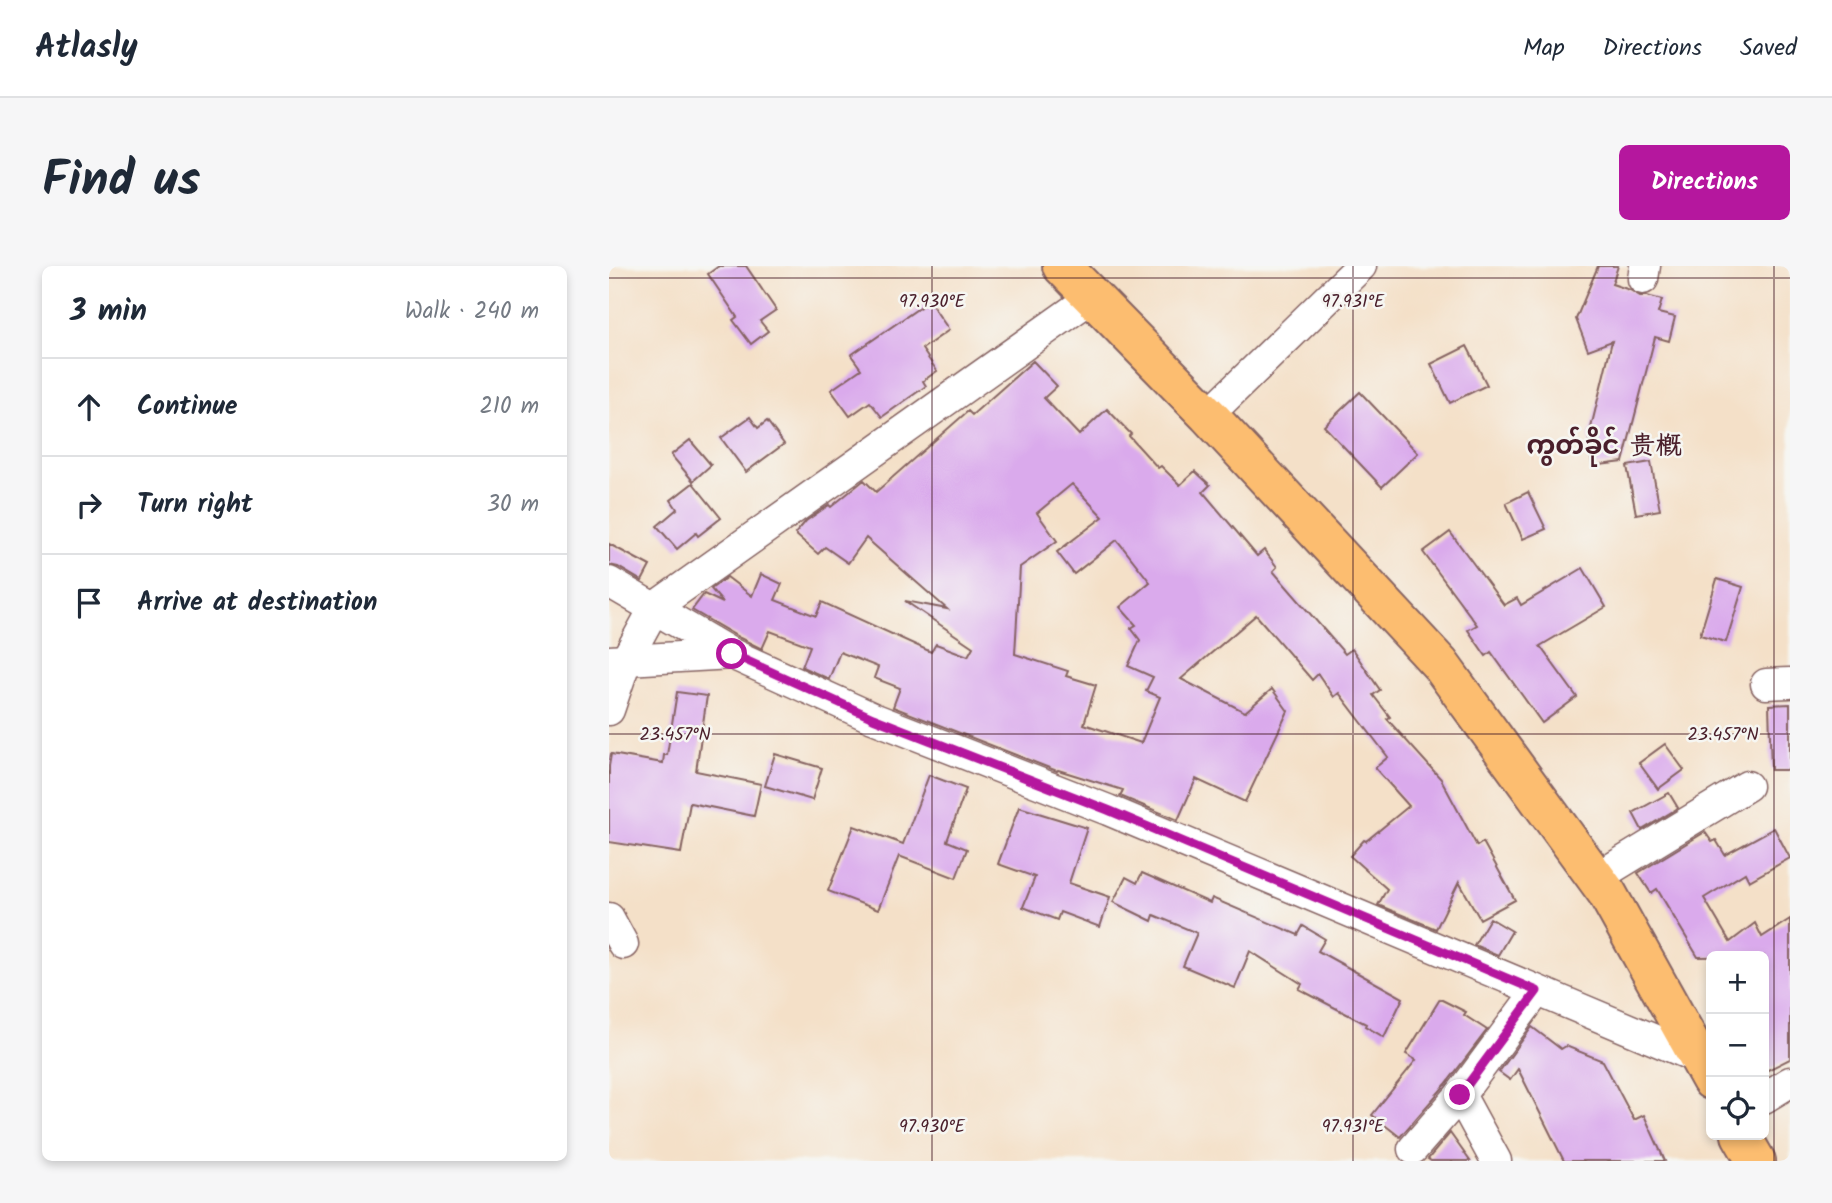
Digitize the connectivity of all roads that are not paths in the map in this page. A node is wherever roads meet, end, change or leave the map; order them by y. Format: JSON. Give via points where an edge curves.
{"nodes":[{"id":1,"x":1062,"y":266,"type":"edge"},
{"id":2,"x":1361,"y":266,"type":"edge"},
{"id":3,"x":1092,"y":296,"type":"junction"},
{"id":4,"x":1208,"y":415,"type":"junction"},
{"id":5,"x":609,"y":582,"type":"edge"},
{"id":6,"x":655,"y":607,"type":"junction"},
{"id":7,"x":732,"y":654,"type":"junction"},
{"id":8,"x":617,"y":661,"type":"edge"},
{"id":9,"x":609,"y":710,"type":"edge"},
{"id":10,"x":1748,"y":786,"type":"dead end"},
{"id":11,"x":1596,"y":878,"type":"junction"},
{"id":12,"x":609,"y":918,"type":"edge"},
{"id":13,"x":624,"y":944,"type":"dead end"},
{"id":14,"x":1537,"y":991,"type":"junction"},
{"id":15,"x":1705,"y":1070,"type":"edge"},
{"id":16,"x":1790,"y":1082,"type":"edge"},
{"id":17,"x":1460,"y":1095,"type":"junction"},
{"id":18,"x":1769,"y":1095,"type":"edge"},
{"id":19,"x":1744,"y":1140,"type":"edge"},
{"id":20,"x":1413,"y":1149,"type":"dead end"},
{"id":21,"x":1496,"y":1161,"type":"edge"},
{"id":22,"x":1756,"y":1161,"type":"edge"}],
"edges":[{"from":1,"to":3,"type":"highway"},
{"from":2,"to":4,"type":"street"},
{"from":3,"to":4,"type":"highway"},
{"from":3,"to":6,"type":"street"},
{"from":4,"to":11,"type":"highway","via":[[1440,664]]},
{"from":5,"to":6,"type":"street"},
{"from":6,"to":7,"type":"street"},
{"from":6,"to":8,"type":"street"},
{"from":7,"to":8,"type":"street"},
{"from":7,"to":14,"type":"street","via":[[873,718],[1108,810]]},
{"from":8,"to":9,"type":"street"},
{"from":10,"to":11,"type":"street"},
{"from":11,"to":15,"type":"highway"},
{"from":12,"to":13,"type":"street"},
{"from":14,"to":15,"type":"street"},
{"from":14,"to":17,"type":"street"},
{"from":16,"to":18,"type":"street"},
{"from":17,"to":20,"type":"street"},
{"from":17,"to":21,"type":"street"},
{"from":19,"to":22,"type":"highway"}]}
